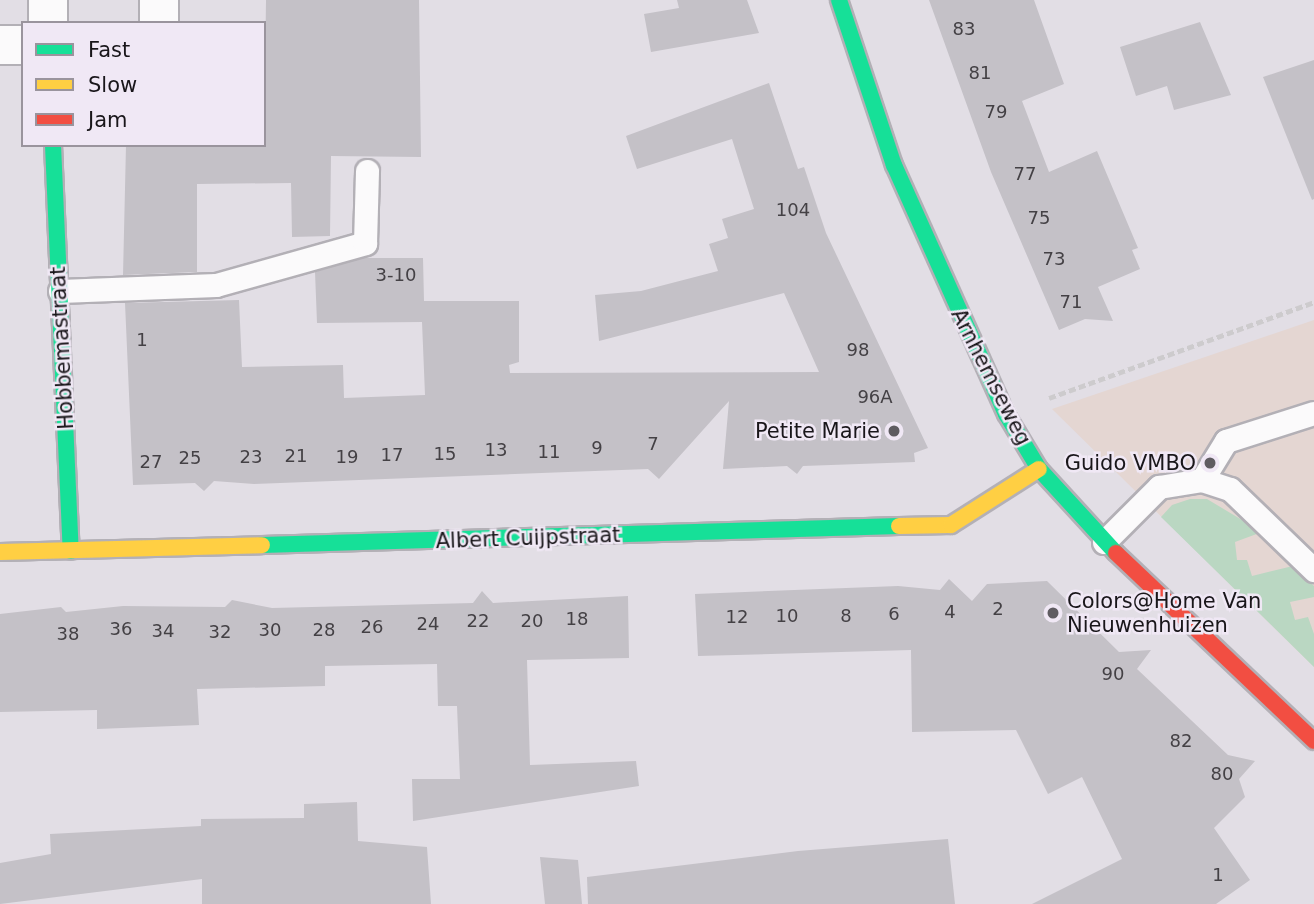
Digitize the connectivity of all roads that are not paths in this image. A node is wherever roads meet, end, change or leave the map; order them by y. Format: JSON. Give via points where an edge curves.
{"nodes":[{"id":1,"x":48,"y":0,"type":"edge"},
{"id":2,"x":159,"y":0,"type":"edge"},
{"id":3,"x":839,"y":0,"type":"edge"},
{"id":4,"x":48,"y":21,"type":"edge"},
{"id":5,"x":159,"y":21,"type":"edge"},
{"id":6,"x":0,"y":45,"type":"edge"},
{"id":7,"x":21,"y":45,"type":"edge"},
{"id":8,"x":53,"y":147,"type":"edge"},
{"id":9,"x":367,"y":171,"type":"dead end"},
{"id":10,"x":60,"y":291,"type":"junction"},
{"id":11,"x":1314,"y":412,"type":"edge"},
{"id":12,"x":1039,"y":469,"type":"junction"},
{"id":13,"x":1202,"y":480,"type":"junction"},
{"id":14,"x":1104,"y":542,"type":"junction"},
{"id":15,"x":71,"y":551,"type":"junction"},
{"id":16,"x":0,"y":552,"type":"edge"},
{"id":17,"x":1314,"y":570,"type":"edge"},
{"id":18,"x":1314,"y":741,"type":"edge"}],
"edges":[{"from":1,"to":4,"type":"street"},
{"from":2,"to":5,"type":"street"},
{"from":3,"to":12,"type":"street","name":"Arnhemseweg","via":[[894,165],[1006,414]]},
{"from":6,"to":7,"type":"street"},
{"from":8,"to":10,"type":"street","name":"Hobbemastraat"},
{"from":9,"to":10,"type":"lane","via":[[365,243],[216,285]]},
{"from":10,"to":15,"type":"street","name":"Hobbemastraat"},
{"from":11,"to":13,"type":"lane","via":[[1226,441]]},
{"from":12,"to":14,"type":"street","name":"Arnhemseweg"},
{"from":12,"to":15,"type":"street","name":"Albert Cuijpstraat","via":[[951,525]]},
{"from":13,"to":14,"type":"lane","via":[[1159,487]]},
{"from":13,"to":17,"type":"lane","via":[[1230,489]]},
{"from":14,"to":18,"type":"street","name":"Arnhemseweg"},
{"from":15,"to":16,"type":"street","name":"Albert Cuijpstraat"}]}
